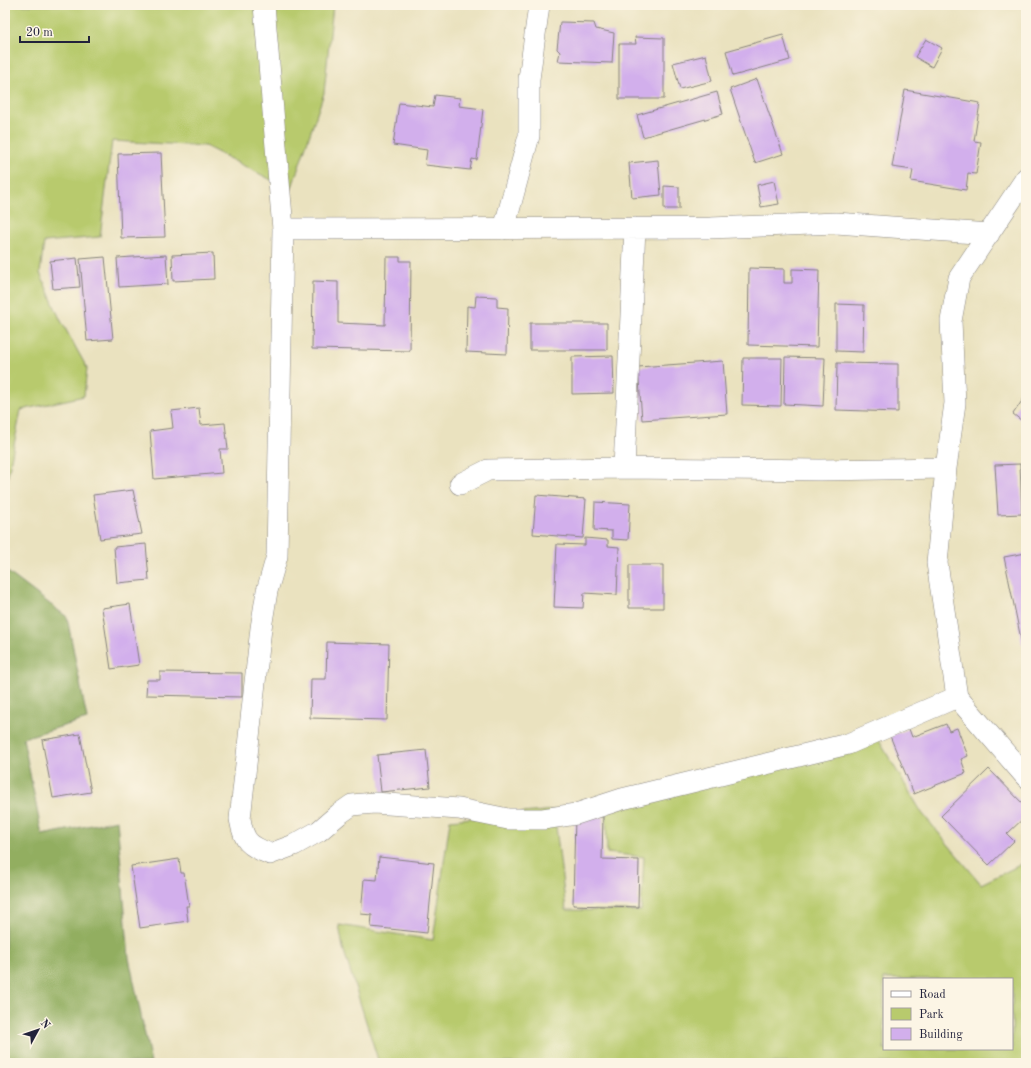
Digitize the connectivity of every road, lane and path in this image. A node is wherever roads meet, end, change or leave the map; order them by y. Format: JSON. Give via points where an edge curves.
{"nodes":[{"id":1,"x":264,"y":5,"type":"edge"},
{"id":2,"x":539,"y":5,"type":"edge"},
{"id":3,"x":1026,"y":178,"type":"edge"},
{"id":4,"x":635,"y":228,"type":"junction"},
{"id":5,"x":283,"y":229,"type":"junction"},
{"id":6,"x":504,"y":229,"type":"junction"},
{"id":7,"x":989,"y":234,"type":"junction"},
{"id":8,"x":624,"y":468,"type":"junction"},
{"id":9,"x":946,"y":468,"type":"junction"},
{"id":10,"x":460,"y":484,"type":"dead end"},
{"id":11,"x":956,"y":697,"type":"junction"},
{"id":12,"x":1026,"y":777,"type":"edge"}],
"edges":[{"from":1,"to":5,"type":"street"},
{"from":2,"to":6,"type":"street","via":[[529,79],[529,136]]},
{"from":3,"to":7,"type":"street"},
{"from":4,"to":6,"type":"street"},
{"from":4,"to":7,"type":"street","via":[[836,223]]},
{"from":4,"to":8,"type":"street"},
{"from":5,"to":6,"type":"street"},
{"from":5,"to":11,"type":"street","via":[[277,556],[267,591],[261,628],[240,819],[243,836],[254,847],[270,854],[294,846],[352,806],[374,803],[459,809],[508,819],[543,819],[576,814],[622,799],[848,744]]},
{"from":7,"to":9,"type":"street","via":[[959,278],[951,321],[955,402]]},
{"from":8,"to":9,"type":"street"},
{"from":8,"to":10,"type":"street","via":[[488,470]]},
{"from":9,"to":11,"type":"street","via":[[937,564]]},
{"from":11,"to":12,"type":"street"}]}
